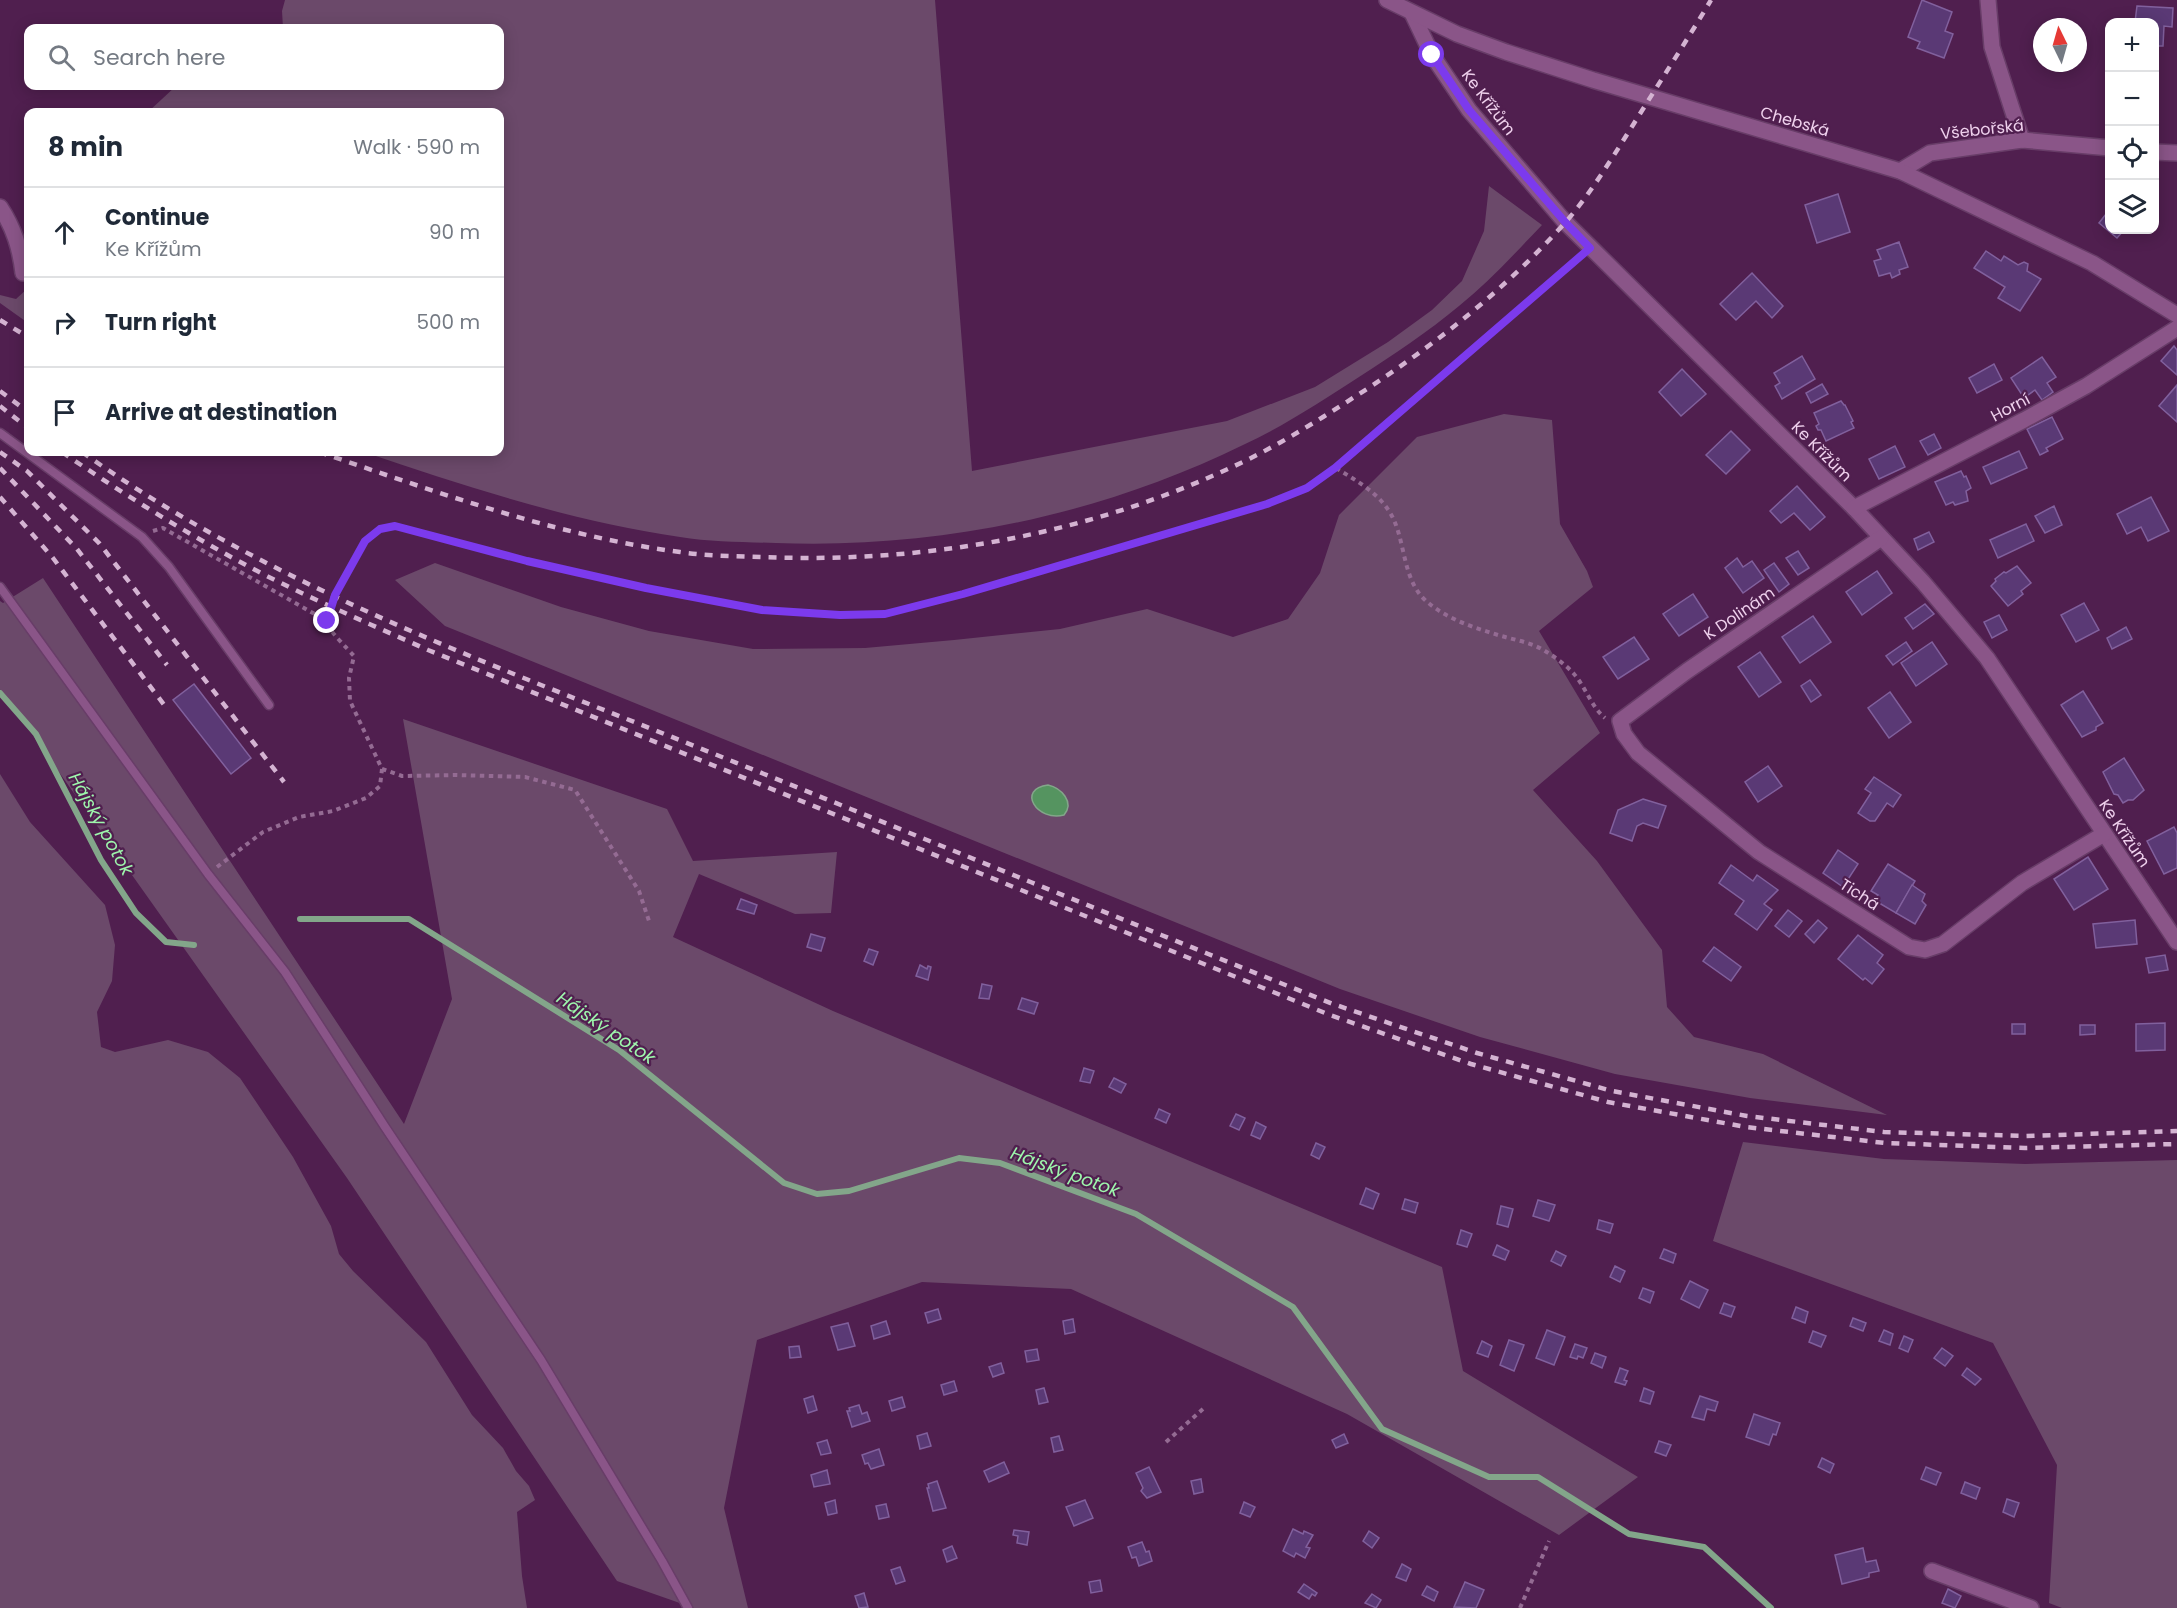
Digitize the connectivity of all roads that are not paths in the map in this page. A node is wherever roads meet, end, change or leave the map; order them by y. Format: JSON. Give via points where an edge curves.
{"nodes":[{"id":1,"x":1387,"y":0,"type":"edge"},
{"id":2,"x":1988,"y":0,"type":"edge"},
{"id":3,"x":1412,"y":13,"type":"junction"},
{"id":4,"x":2022,"y":140,"type":"junction"},
{"id":5,"x":2105,"y":148,"type":"edge"},
{"id":6,"x":2159,"y":152,"type":"edge"},
{"id":7,"x":2177,"y":153,"type":"edge"},
{"id":8,"x":1900,"y":171,"type":"junction"},
{"id":9,"x":0,"y":207,"type":"edge"},
{"id":10,"x":23,"y":273,"type":"dead end"},
{"id":11,"x":2177,"y":315,"type":"edge"},
{"id":12,"x":2177,"y":328,"type":"edge"},
{"id":13,"x":0,"y":433,"type":"edge"},
{"id":14,"x":24,"y":451,"type":"edge"},
{"id":15,"x":31,"y":456,"type":"edge"},
{"id":16,"x":1854,"y":508,"type":"junction"},
{"id":17,"x":1881,"y":538,"type":"junction"},
{"id":18,"x":0,"y":587,"type":"edge"},
{"id":19,"x":269,"y":705,"type":"dead end"},
{"id":20,"x":1621,"y":723,"type":"joint"},
{"id":21,"x":2104,"y":834,"type":"junction"},
{"id":22,"x":2177,"y":942,"type":"edge"},
{"id":23,"x":1932,"y":1571,"type":"dead end"},
{"id":24,"x":688,"y":1608,"type":"edge"},
{"id":25,"x":2031,"y":1608,"type":"edge"}],
"edges":[{"from":1,"to":3,"type":"street","name":"Chebská"},
{"from":2,"to":4,"type":"street","via":[[1992,47]]},
{"from":3,"to":8,"type":"street","name":"Chebská","via":[[1467,38],[1582,77]]},
{"from":3,"to":16,"type":"street","name":"Ke Křížům","via":[[1432,55],[1469,110],[1558,214]]},
{"from":4,"to":5,"type":"street","name":"Všebořská"},
{"from":4,"to":8,"type":"street","name":"Všebořská","via":[[1930,153]]},
{"from":6,"to":7,"type":"street"},
{"from":8,"to":11,"type":"street","name":"Chebská","via":[[2092,263]]},
{"from":9,"to":10,"type":"street","via":[[19,247]]},
{"from":12,"to":16,"type":"street","name":"Horní","via":[[2044,409]]},
{"from":13,"to":14,"type":"lane"},
{"from":15,"to":19,"type":"lane","via":[[142,537],[169,567]]},
{"from":16,"to":17,"type":"street","name":"Ke Křížům"},
{"from":17,"to":20,"type":"street","name":"K Dolinám","via":[[1688,670]]},
{"from":17,"to":21,"type":"street","name":"Ke Křížům","via":[[1987,658]]},
{"from":18,"to":24,"type":"lane","via":[[208,874],[285,972],[541,1360]]},
{"from":20,"to":21,"type":"street","name":"Tichá","via":[[1638,753],[1759,852],[1909,947],[1925,950],[1943,944],[2022,883]]},
{"from":21,"to":22,"type":"street","name":"Ke Křížům"},
{"from":23,"to":25,"type":"street"}]}
